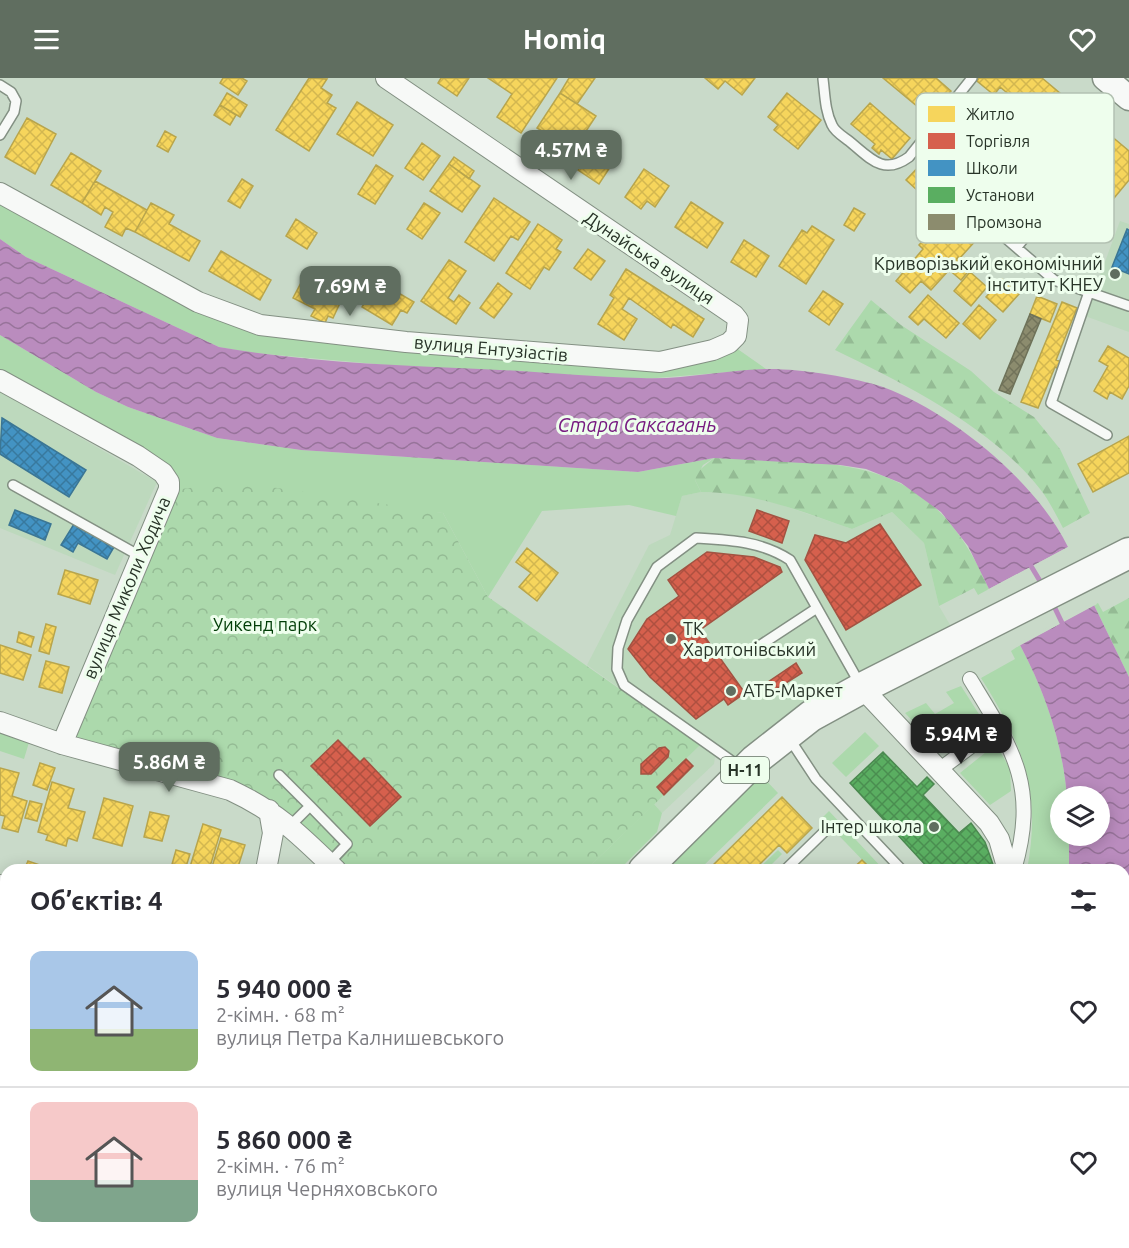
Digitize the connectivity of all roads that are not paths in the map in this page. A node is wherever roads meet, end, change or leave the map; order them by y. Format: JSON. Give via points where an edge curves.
{"nodes":[{"id":1,"x":386,"y":78,"type":"edge"},
{"id":2,"x":972,"y":78,"type":"edge"},
{"id":3,"x":1105,"y":78,"type":"edge"},
{"id":4,"x":823,"y":79,"type":"edge"},
{"id":5,"x":0,"y":85,"type":"edge"},
{"id":6,"x":960,"y":93,"type":"edge"},
{"id":7,"x":1129,"y":98,"type":"edge"},
{"id":8,"x":0,"y":135,"type":"edge"},
{"id":9,"x":916,"y":148,"type":"edge"},
{"id":10,"x":0,"y":193,"type":"edge"},
{"id":11,"x":1011,"y":243,"type":"edge"},
{"id":12,"x":1021,"y":243,"type":"edge"},
{"id":13,"x":1017,"y":248,"type":"junction"},
{"id":14,"x":1089,"y":292,"type":"junction"},
{"id":15,"x":1129,"y":306,"type":"edge"},
{"id":16,"x":734,"y":315,"type":"joint"},
{"id":17,"x":0,"y":380,"type":"edge"},
{"id":18,"x":1107,"y":435,"type":"dead end"},
{"id":19,"x":13,"y":485,"type":"dead end"},
{"id":20,"x":140,"y":556,"type":"junction"},
{"id":21,"x":1121,"y":558,"type":"edge"},
{"id":22,"x":817,"y":608,"type":"junction"},
{"id":23,"x":753,"y":650,"type":"dead end"},
{"id":24,"x":970,"y":679,"type":"dead end"},
{"id":25,"x":862,"y":687,"type":"junction"},
{"id":26,"x":0,"y":722,"type":"edge"},
{"id":27,"x":998,"y":726,"type":"junction"},
{"id":28,"x":787,"y":735,"type":"junction"},
{"id":29,"x":62,"y":744,"type":"junction"},
{"id":30,"x":744,"y":770,"type":"junction"},
{"id":31,"x":939,"y":770,"type":"junction"},
{"id":32,"x":279,"y":775,"type":"dead end"},
{"id":33,"x":310,"y":807,"type":"junction"},
{"id":34,"x":269,"y":810,"type":"junction"},
{"id":35,"x":291,"y":826,"type":"junction"},
{"id":36,"x":827,"y":829,"type":"dead end"},
{"id":37,"x":267,"y":864,"type":"edge"},
{"id":38,"x":329,"y":864,"type":"edge"},
{"id":39,"x":334,"y":864,"type":"edge"},
{"id":40,"x":650,"y":864,"type":"edge"},
{"id":41,"x":791,"y":864,"type":"edge"},
{"id":42,"x":896,"y":864,"type":"edge"},
{"id":43,"x":1006,"y":864,"type":"edge"},
{"id":44,"x":1015,"y":864,"type":"edge"}],
"edges":[{"from":1,"to":16,"type":"street","name":"Дунайська вулиця"},
{"from":2,"to":6,"type":"lane"},
{"from":3,"to":7,"type":"street"},
{"from":4,"to":9,"type":"lane","via":[[833,127],[875,162],[898,165]]},
{"from":5,"to":8,"type":"lane","via":[[16,101]]},
{"from":10,"to":16,"type":"street","name":"вулиця Ентузіастів","via":[[198,302],[260,325],[396,341],[660,362],[729,343],[736,336],[738,320]]},
{"from":11,"to":13,"type":"lane"},
{"from":12,"to":13,"type":"lane"},
{"from":13,"to":14,"type":"lane","via":[[1054,280]]},
{"from":14,"to":15,"type":"lane"},
{"from":14,"to":18,"type":"lane","via":[[1051,403]]},
{"from":17,"to":20,"type":"street","name":"вулиця Миколи Ходича","via":[[163,473],[169,489]]},
{"from":19,"to":20,"type":"lane"},
{"from":20,"to":29,"type":"street","name":"вулиця Миколи Ходича"},
{"from":21,"to":25,"type":"main road","number":"Н-11"},
{"from":22,"to":23,"type":"lane"},
{"from":22,"to":25,"type":"lane"},
{"from":22,"to":30,"type":"lane","via":[[790,560],[771,548],[696,538],[657,567],[627,620],[618,648],[617,669],[624,686]]},
{"from":24,"to":27,"type":"street"},
{"from":25,"to":28,"type":"main road","number":"Н-11","via":[[811,716]]},
{"from":25,"to":31,"type":"street"},
{"from":26,"to":29,"type":"street"},
{"from":27,"to":31,"type":"street"},
{"from":27,"to":44,"type":"street","via":[[1016,759],[1023,789]]},
{"from":28,"to":30,"type":"main road","number":"Н-11"},
{"from":28,"to":42,"type":"lane","via":[[816,779]]},
{"from":29,"to":34,"type":"street","via":[[230,790]]},
{"from":30,"to":40,"type":"main road","number":"Н-11"},
{"from":31,"to":43,"type":"street","via":[[993,829]]},
{"from":32,"to":33,"type":"lane"},
{"from":33,"to":35,"type":"lane"},
{"from":33,"to":39,"type":"lane","via":[[347,844]]},
{"from":34,"to":35,"type":"street"},
{"from":34,"to":37,"type":"street","via":[[273,833]]},
{"from":35,"to":38,"type":"street"},
{"from":36,"to":41,"type":"lane"}]}
